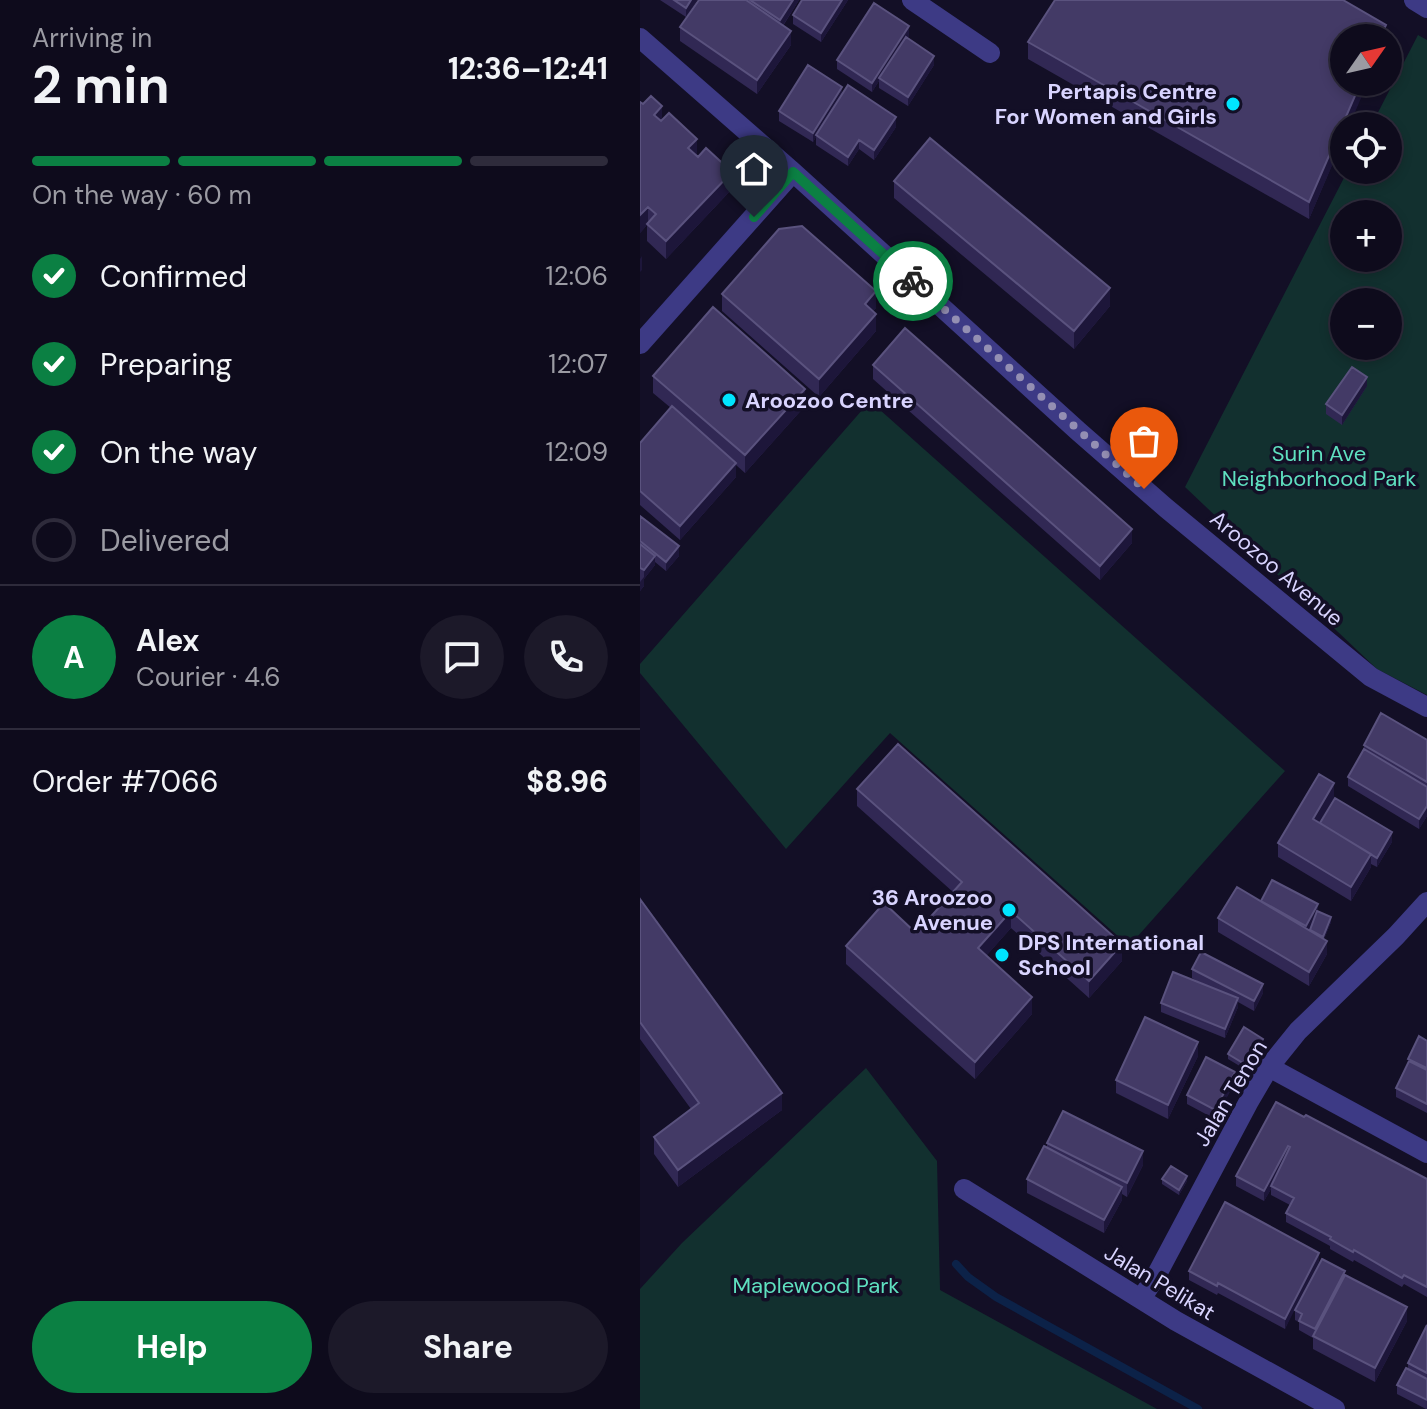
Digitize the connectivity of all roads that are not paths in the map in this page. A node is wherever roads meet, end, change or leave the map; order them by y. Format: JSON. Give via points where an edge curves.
{"nodes":[{"id":1,"x":912,"y":0,"type":"edge"},
{"id":2,"x":1414,"y":0,"type":"edge"},
{"id":3,"x":1427,"y":8,"type":"edge"},
{"id":4,"x":640,"y":38,"type":"edge"},
{"id":5,"x":990,"y":53,"type":"dead end"},
{"id":6,"x":793,"y":172,"type":"junction"},
{"id":7,"x":640,"y":344,"type":"edge"},
{"id":8,"x":1427,"y":707,"type":"edge"},
{"id":9,"x":1427,"y":902,"type":"edge"},
{"id":10,"x":1269,"y":1067,"type":"junction"},
{"id":11,"x":1427,"y":1153,"type":"edge"},
{"id":12,"x":964,"y":1189,"type":"dead end"},
{"id":13,"x":1141,"y":1299,"type":"junction"},
{"id":14,"x":1335,"y":1409,"type":"edge"}],
"edges":[{"from":1,"to":5,"type":"street"},
{"from":2,"to":3,"type":"street"},
{"from":4,"to":6,"type":"street","name":"Aroozoo Avenue"},
{"from":6,"to":7,"type":"street"},
{"from":6,"to":8,"type":"street","name":"Aroozoo Avenue","via":[[1166,508],[1371,677]]},
{"from":9,"to":10,"type":"street","name":"Jalan Tenon"},
{"from":10,"to":11,"type":"street"},
{"from":10,"to":13,"type":"street","name":"Jalan Tenon"},
{"from":12,"to":13,"type":"street","name":"Jalan Pelikat"},
{"from":13,"to":14,"type":"street","name":"Jalan Pelikat"}]}
